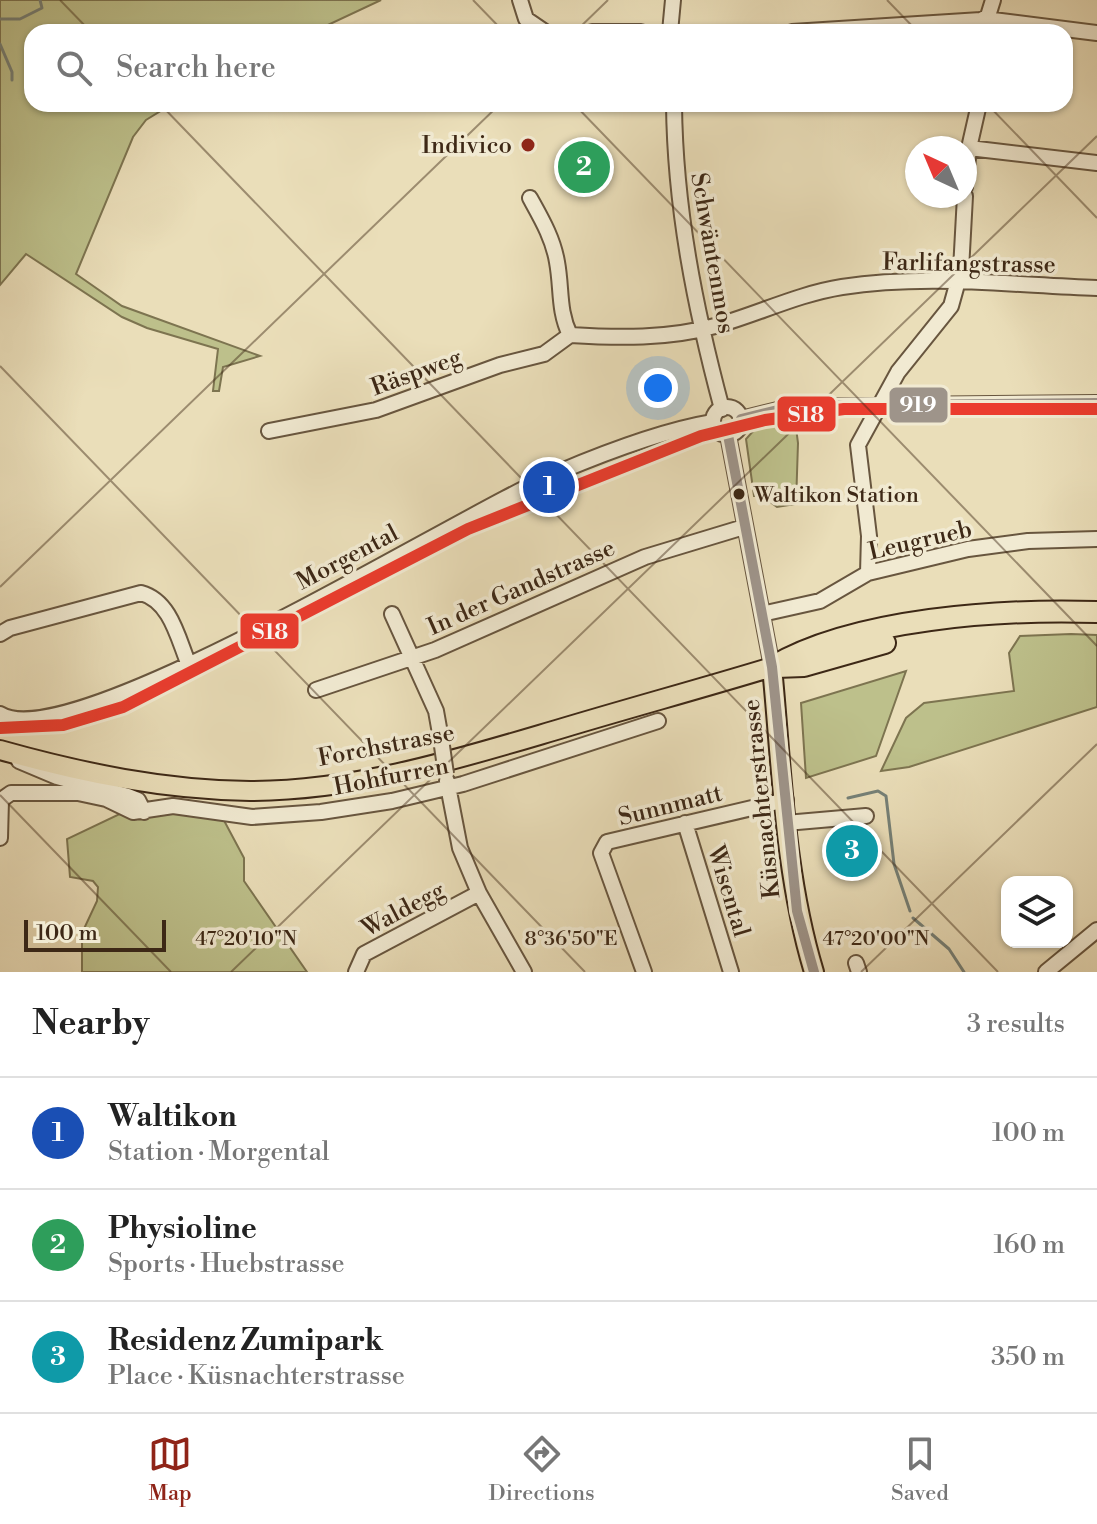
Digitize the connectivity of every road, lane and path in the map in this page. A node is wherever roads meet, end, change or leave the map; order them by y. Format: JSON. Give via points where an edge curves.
{"nodes":[{"id":1,"x":520,"y":0,"type":"edge"},
{"id":2,"x":673,"y":0,"type":"edge"},
{"id":3,"x":993,"y":0,"type":"edge"},
{"id":4,"x":991,"y":23,"type":"edge"},
{"id":5,"x":533,"y":24,"type":"edge"},
{"id":6,"x":671,"y":24,"type":"edge"},
{"id":7,"x":918,"y":24,"type":"edge"},
{"id":8,"x":1073,"y":31,"type":"edge"},
{"id":9,"x":1097,"y":33,"type":"edge"},
{"id":10,"x":674,"y":112,"type":"edge"},
{"id":11,"x":977,"y":112,"type":"edge"},
{"id":12,"x":972,"y":136,"type":"edge"},
{"id":13,"x":977,"y":149,"type":"edge"},
{"id":14,"x":1097,"y":163,"type":"edge"},
{"id":15,"x":530,"y":198,"type":"dead end"},
{"id":16,"x":964,"y":208,"type":"edge"},
{"id":17,"x":959,"y":281,"type":"junction"},
{"id":18,"x":1097,"y":288,"type":"edge"},
{"id":19,"x":702,"y":329,"type":"junction"},
{"id":20,"x":570,"y":335,"type":"junction"},
{"id":21,"x":882,"y":403,"type":"junction"},
{"id":22,"x":1097,"y":403,"type":"edge"},
{"id":23,"x":722,"y":409,"type":"junction"},
{"id":24,"x":741,"y":419,"type":"junction"},
{"id":25,"x":713,"y":422,"type":"junction"},
{"id":26,"x":269,"y":431,"type":"dead end"},
{"id":27,"x":728,"y":435,"type":"junction"},
{"id":28,"x":744,"y":527,"type":"junction"},
{"id":29,"x":1097,"y":539,"type":"edge"},
{"id":30,"x":868,"y":573,"type":"junction"},
{"id":31,"x":1097,"y":612,"type":"edge"},
{"id":32,"x":392,"y":614,"type":"dead end"},
{"id":33,"x":762,"y":614,"type":"junction"},
{"id":34,"x":1097,"y":619,"type":"edge"},
{"id":35,"x":0,"y":634,"type":"edge"},
{"id":36,"x":414,"y":658,"type":"junction"},
{"id":37,"x":189,"y":665,"type":"junction"},
{"id":38,"x":772,"y":667,"type":"junction"},
{"id":39,"x":316,"y":690,"type":"dead end"},
{"id":40,"x":0,"y":714,"type":"edge"},
{"id":41,"x":658,"y":721,"type":"dead end"},
{"id":42,"x":1,"y":750,"type":"edge"},
{"id":43,"x":447,"y":781,"type":"junction"},
{"id":44,"x":786,"y":800,"type":"junction"},
{"id":45,"x":144,"y":812,"type":"junction"},
{"id":46,"x":866,"y":816,"type":"dead end"},
{"id":47,"x":685,"y":823,"type":"junction"},
{"id":48,"x":786,"y":823,"type":"junction"},
{"id":49,"x":0,"y":838,"type":"edge"},
{"id":50,"x":479,"y":893,"type":"junction"},
{"id":51,"x":1097,"y":930,"type":"edge"},
{"id":52,"x":813,"y":971,"type":"edge"},
{"id":53,"x":356,"y":972,"type":"edge"},
{"id":54,"x":524,"y":972,"type":"edge"},
{"id":55,"x":644,"y":972,"type":"edge"},
{"id":56,"x":731,"y":972,"type":"edge"},
{"id":57,"x":1046,"y":972,"type":"edge"}],
"edges":[{"from":1,"to":5,"type":"street"},
{"from":2,"to":6,"type":"street"},
{"from":3,"to":4,"type":"street"},
{"from":4,"to":7,"type":"street"},
{"from":8,"to":9,"type":"street"},
{"from":10,"to":19,"type":"street","name":"Schwäntenmos","via":[[683,239]]},
{"from":11,"to":12,"type":"street"},
{"from":13,"to":14,"type":"street"},
{"from":15,"to":20,"type":"street","via":[[549,234],[561,316]]},
{"from":16,"to":17,"type":"street"},
{"from":17,"to":18,"type":"street","name":"Farlifangstrasse"},
{"from":17,"to":19,"type":"street","name":"Farlifangstrasse","via":[[839,287]]},
{"from":17,"to":21,"type":"street","via":[[943,319],[898,372]]},
{"from":19,"to":20,"type":"street","name":"Farlifangstrasse","via":[[620,338]]},
{"from":19,"to":23,"type":"street","name":"Schwäntenmos"},
{"from":20,"to":26,"type":"street","name":"Räspweg","via":[[544,354],[376,410]]},
{"from":21,"to":22,"type":"street"},
{"from":21,"to":24,"type":"street","via":[[794,406]]},
{"from":21,"to":30,"type":"street","via":[[858,445]]},
{"from":23,"to":24,"type":"street","via":[[736,411]]},
{"from":23,"to":25,"type":"street"},
{"from":24,"to":27,"type":"street","via":[[739,428]]},
{"from":25,"to":27,"type":"street","via":[[716,430]]},
{"from":25,"to":37,"type":"street","name":"Morgental","via":[[556,473]]},
{"from":27,"to":28,"type":"street"},
{"from":28,"to":33,"type":"street"},
{"from":28,"to":36,"type":"street","name":"In der Gandstrasse","via":[[645,557]]},
{"from":29,"to":30,"type":"street","name":"Leugrueb","via":[[968,549]]},
{"from":30,"to":33,"type":"street","name":"Leugrueb","via":[[820,601]]},
{"from":31,"to":38,"type":"highway","name":"Forchstrasse","via":[[927,622],[796,653]]},
{"from":32,"to":36,"type":"street"},
{"from":33,"to":38,"type":"street"},
{"from":34,"to":38,"type":"highway","name":"Forchstrasse","via":[[954,628],[804,666]]},
{"from":35,"to":37,"type":"street","via":[[141,593],[161,602]]},
{"from":36,"to":39,"type":"street","name":"In der Gandstrasse"},
{"from":36,"to":43,"type":"street","bridge":true,"via":[[436,711]]},
{"from":37,"to":40,"type":"street","name":"Morgental","via":[[79,709],[17,721]]},
{"from":38,"to":42,"type":"main road","name":"Forchstrasse","via":[[418,769],[319,787],[185,788],[96,774]]},
{"from":38,"to":44,"type":"main road","name":"Küsnachterstrasse"},
{"from":41,"to":43,"type":"street","name":"Hohfurren"},
{"from":42,"to":45,"type":"street","name":"Forchstrasse","via":[[57,777],[138,800]]},
{"from":43,"to":45,"type":"street","name":"Hohfurren","via":[[321,812],[252,817],[173,806]]},
{"from":43,"to":50,"type":"street","via":[[460,848]]},
{"from":44,"to":47,"type":"street","name":"Sunnmatt"},
{"from":44,"to":48,"type":"main road","name":"Küsnachterstrasse"},
{"from":45,"to":49,"type":"street","via":[[78,793],[11,793],[1,800]]},
{"from":46,"to":48,"type":"street"},
{"from":47,"to":55,"type":"street","name":"Sunnmatt","via":[[607,842],[601,853]]},
{"from":47,"to":56,"type":"street","name":"Wisental"},
{"from":48,"to":52,"type":"main road","name":"Küsnachterstrasse","via":[[797,911]]},
{"from":50,"to":53,"type":"street","name":"Waldegg","via":[[364,954]]},
{"from":50,"to":54,"type":"street"},
{"from":51,"to":57,"type":"street"}]}
